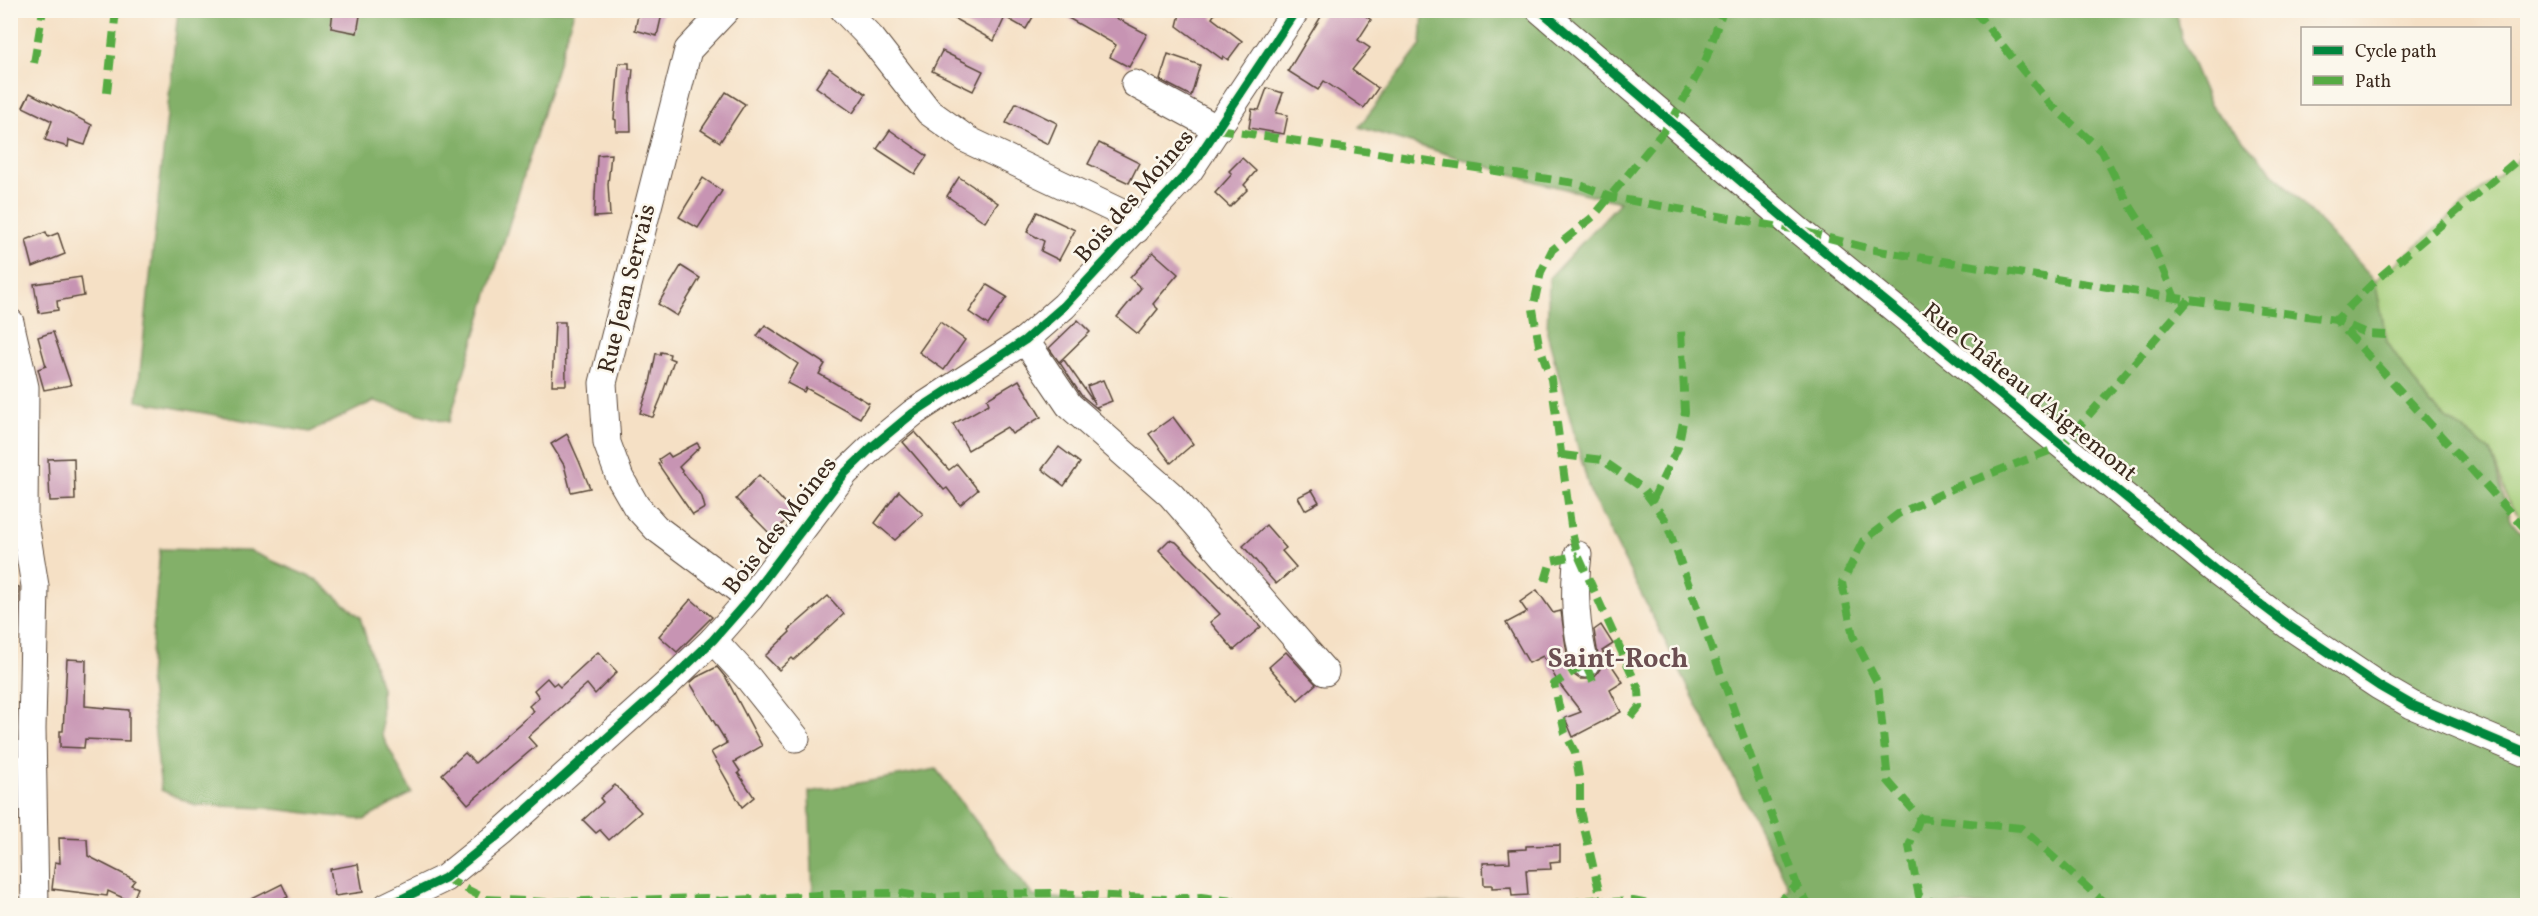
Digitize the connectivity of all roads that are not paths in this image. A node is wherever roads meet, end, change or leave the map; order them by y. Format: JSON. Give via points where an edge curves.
{"nodes":[{"id":1,"x":726,"y":10,"type":"edge"},
{"id":2,"x":844,"y":10,"type":"edge"},
{"id":3,"x":1540,"y":10,"type":"edge"},
{"id":4,"x":1285,"y":14,"type":"edge"},
{"id":5,"x":1135,"y":84,"type":"dead end"},
{"id":6,"x":1218,"y":129,"type":"junction"},
{"id":7,"x":1136,"y":230,"type":"junction"},
{"id":8,"x":10,"y":322,"type":"edge"},
{"id":9,"x":1026,"y":340,"type":"junction"},
{"id":10,"x":1578,"y":555,"type":"dead end"},
{"id":11,"x":750,"y":598,"type":"junction"},
{"id":12,"x":713,"y":640,"type":"junction"},
{"id":13,"x":1585,"y":664,"type":"dead end"},
{"id":14,"x":1325,"y":672,"type":"dead end"},
{"id":15,"x":21,"y":728,"type":"edge"},
{"id":16,"x":796,"y":738,"type":"dead end"},
{"id":17,"x":2528,"y":754,"type":"edge"},
{"id":18,"x":35,"y":906,"type":"edge"},
{"id":19,"x":387,"y":906,"type":"edge"}],
"edges":[{"from":1,"to":11,"type":"street","name":"Rue Jean Servais","via":[[688,50],[603,384],[607,443],[636,506],[656,528]]},
{"from":2,"to":7,"type":"street","via":[[929,112],[968,140],[1124,214]]},
{"from":3,"to":17,"type":"street","name":"Rue Château d'Aigremont","via":[[1798,231],[2288,625],[2412,705]]},
{"from":4,"to":6,"type":"street","name":"Bois des Moines"},
{"from":5,"to":6,"type":"street"},
{"from":6,"to":7,"type":"street","name":"Bois des Moines","via":[[1189,171]]},
{"from":7,"to":9,"type":"street","name":"Bois des Moines"},
{"from":8,"to":15,"type":"street","via":[[25,387],[24,518],[35,586]]},
{"from":9,"to":11,"type":"street","name":"Bois des Moines","via":[[913,413],[873,446],[845,473]]},
{"from":9,"to":14,"type":"street","via":[[1069,405],[1171,495]]},
{"from":10,"to":13,"type":"street","via":[[1578,637]]},
{"from":11,"to":12,"type":"street","name":"Bois des Moines"},
{"from":12,"to":16,"type":"street"},
{"from":12,"to":19,"type":"street","name":"Bois des Moines","via":[[502,832],[445,878]]},
{"from":15,"to":18,"type":"street"}]}
